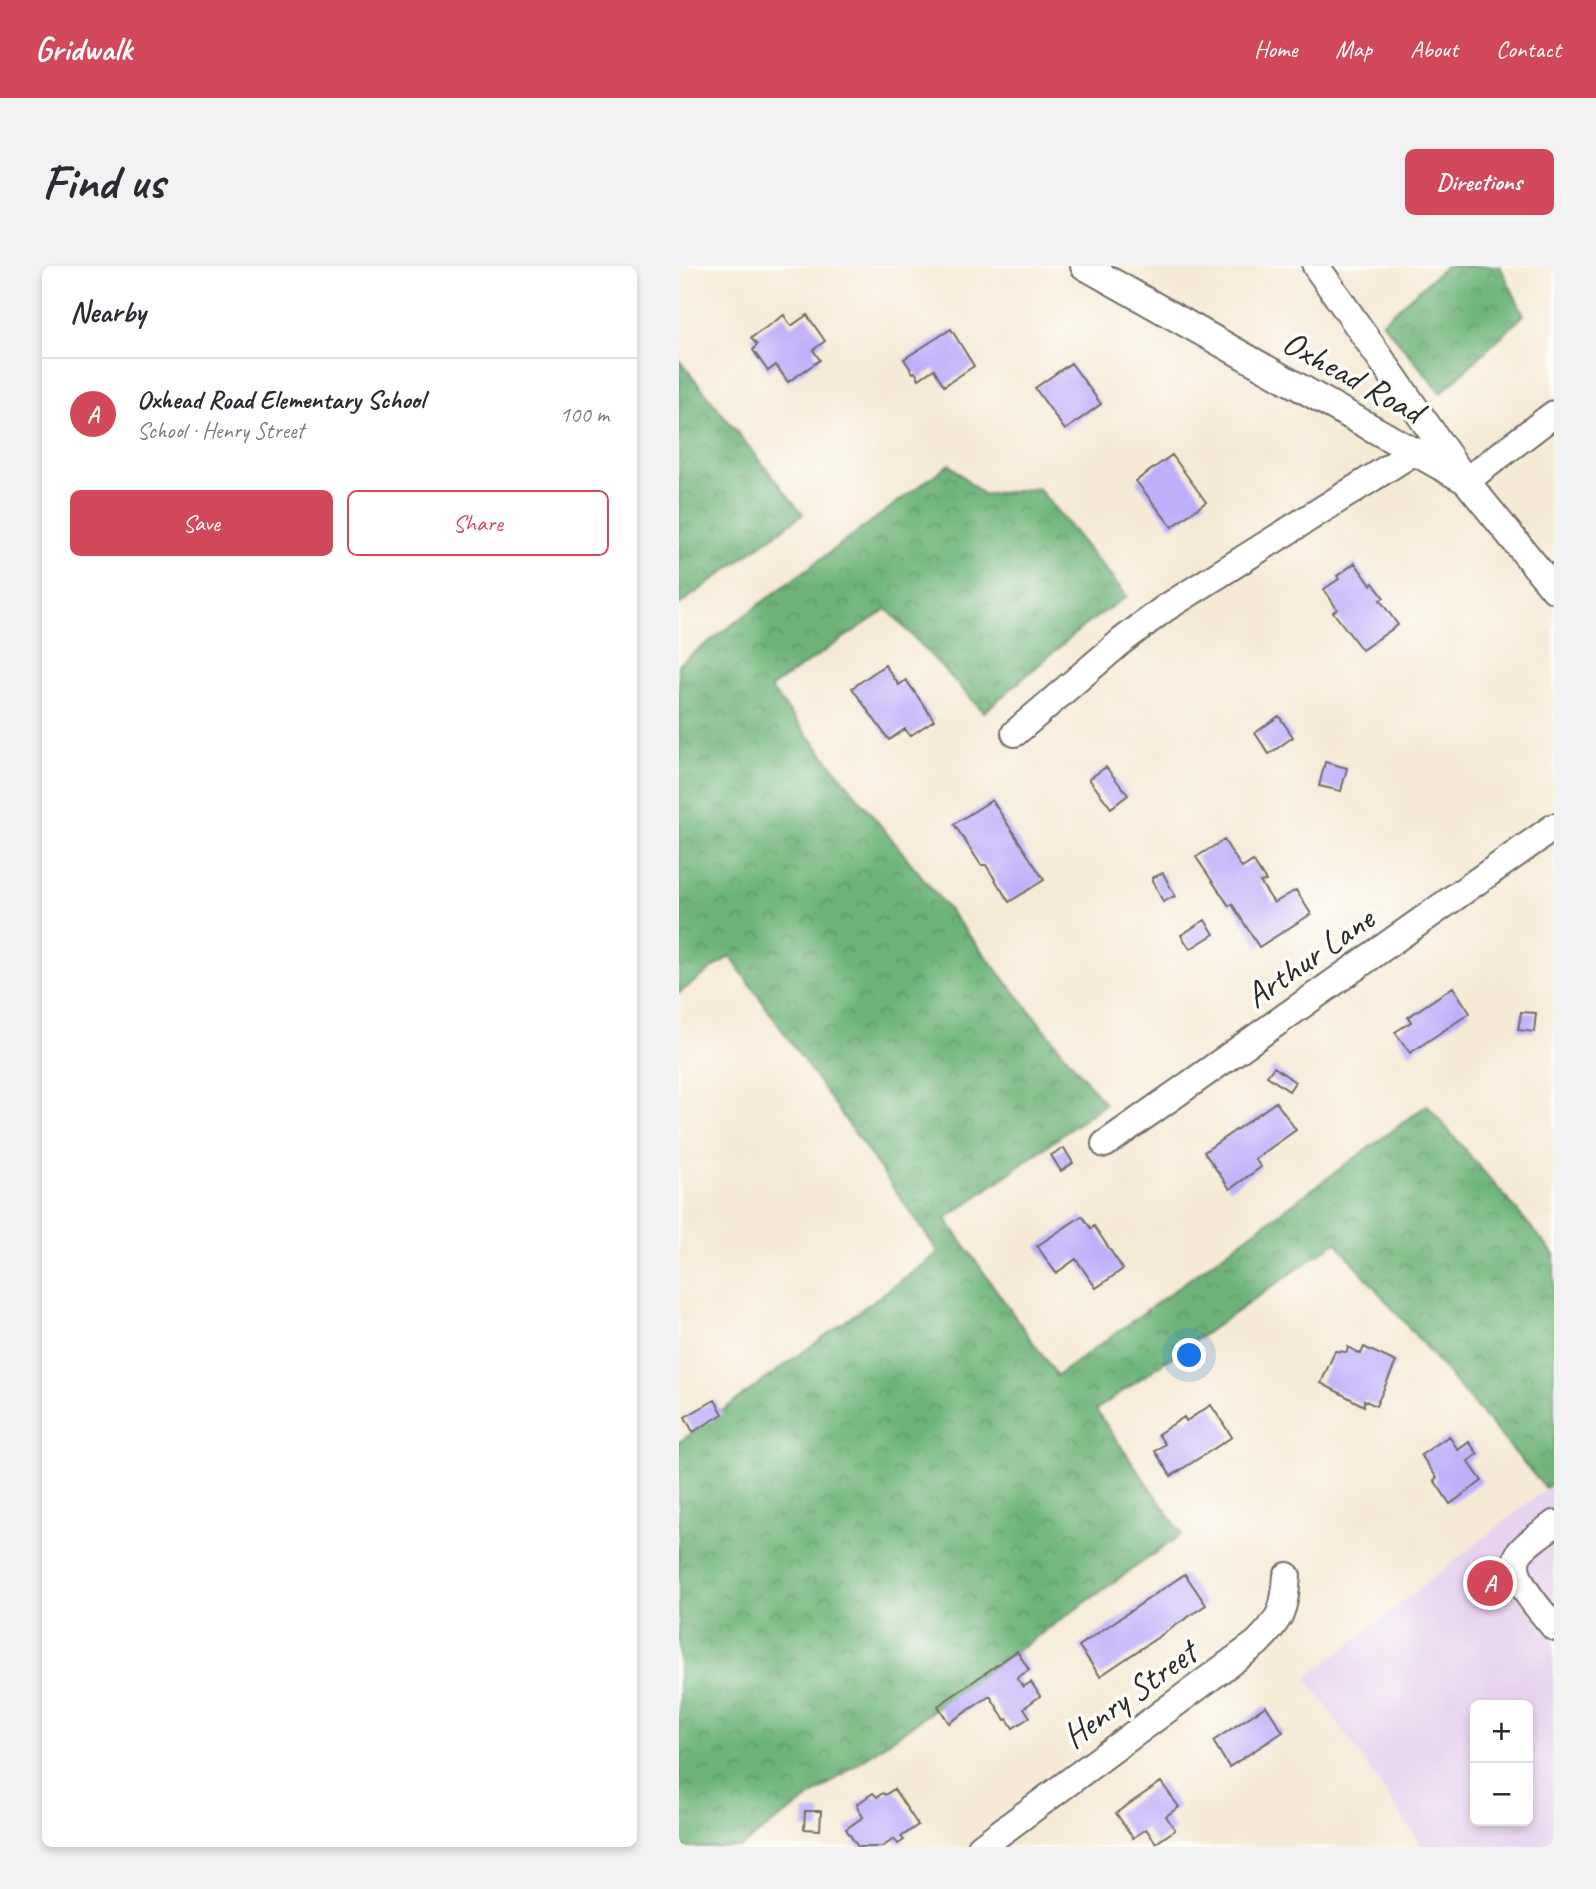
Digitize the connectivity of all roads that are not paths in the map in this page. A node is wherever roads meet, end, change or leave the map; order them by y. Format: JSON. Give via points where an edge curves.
{"nodes":[{"id":1,"x":1084,"y":266,"type":"edge"},
{"id":2,"x":1316,"y":266,"type":"edge"},
{"id":3,"x":1554,"y":414,"type":"edge"},
{"id":4,"x":1415,"y":451,"type":"junction"},
{"id":5,"x":1467,"y":481,"type":"junction"},
{"id":6,"x":1554,"y":589,"type":"edge"},
{"id":7,"x":1015,"y":733,"type":"dead end"},
{"id":8,"x":1554,"y":827,"type":"edge"},
{"id":9,"x":1105,"y":1144,"type":"dead end"},
{"id":10,"x":1554,"y":1524,"type":"edge"},
{"id":11,"x":1287,"y":1576,"type":"dead end"},
{"id":12,"x":1554,"y":1627,"type":"edge"},
{"id":13,"x":981,"y":1847,"type":"edge"}],
"edges":[{"from":1,"to":4,"type":"street","name":"Oxhead Road"},
{"from":2,"to":5,"type":"street"},
{"from":3,"to":5,"type":"street"},
{"from":4,"to":5,"type":"street","name":"Oxhead Road"},
{"from":4,"to":7,"type":"street","via":[[1164,609]]},
{"from":5,"to":6,"type":"street","name":"Oxhead Road"},
{"from":8,"to":9,"type":"street","name":"Arthur Lane"},
{"from":10,"to":12,"type":"street","via":[[1518,1554],[1516,1570]]},
{"from":11,"to":13,"type":"street","name":"Henry Street","via":[[1285,1600],[1276,1623],[1257,1643]]}]}
